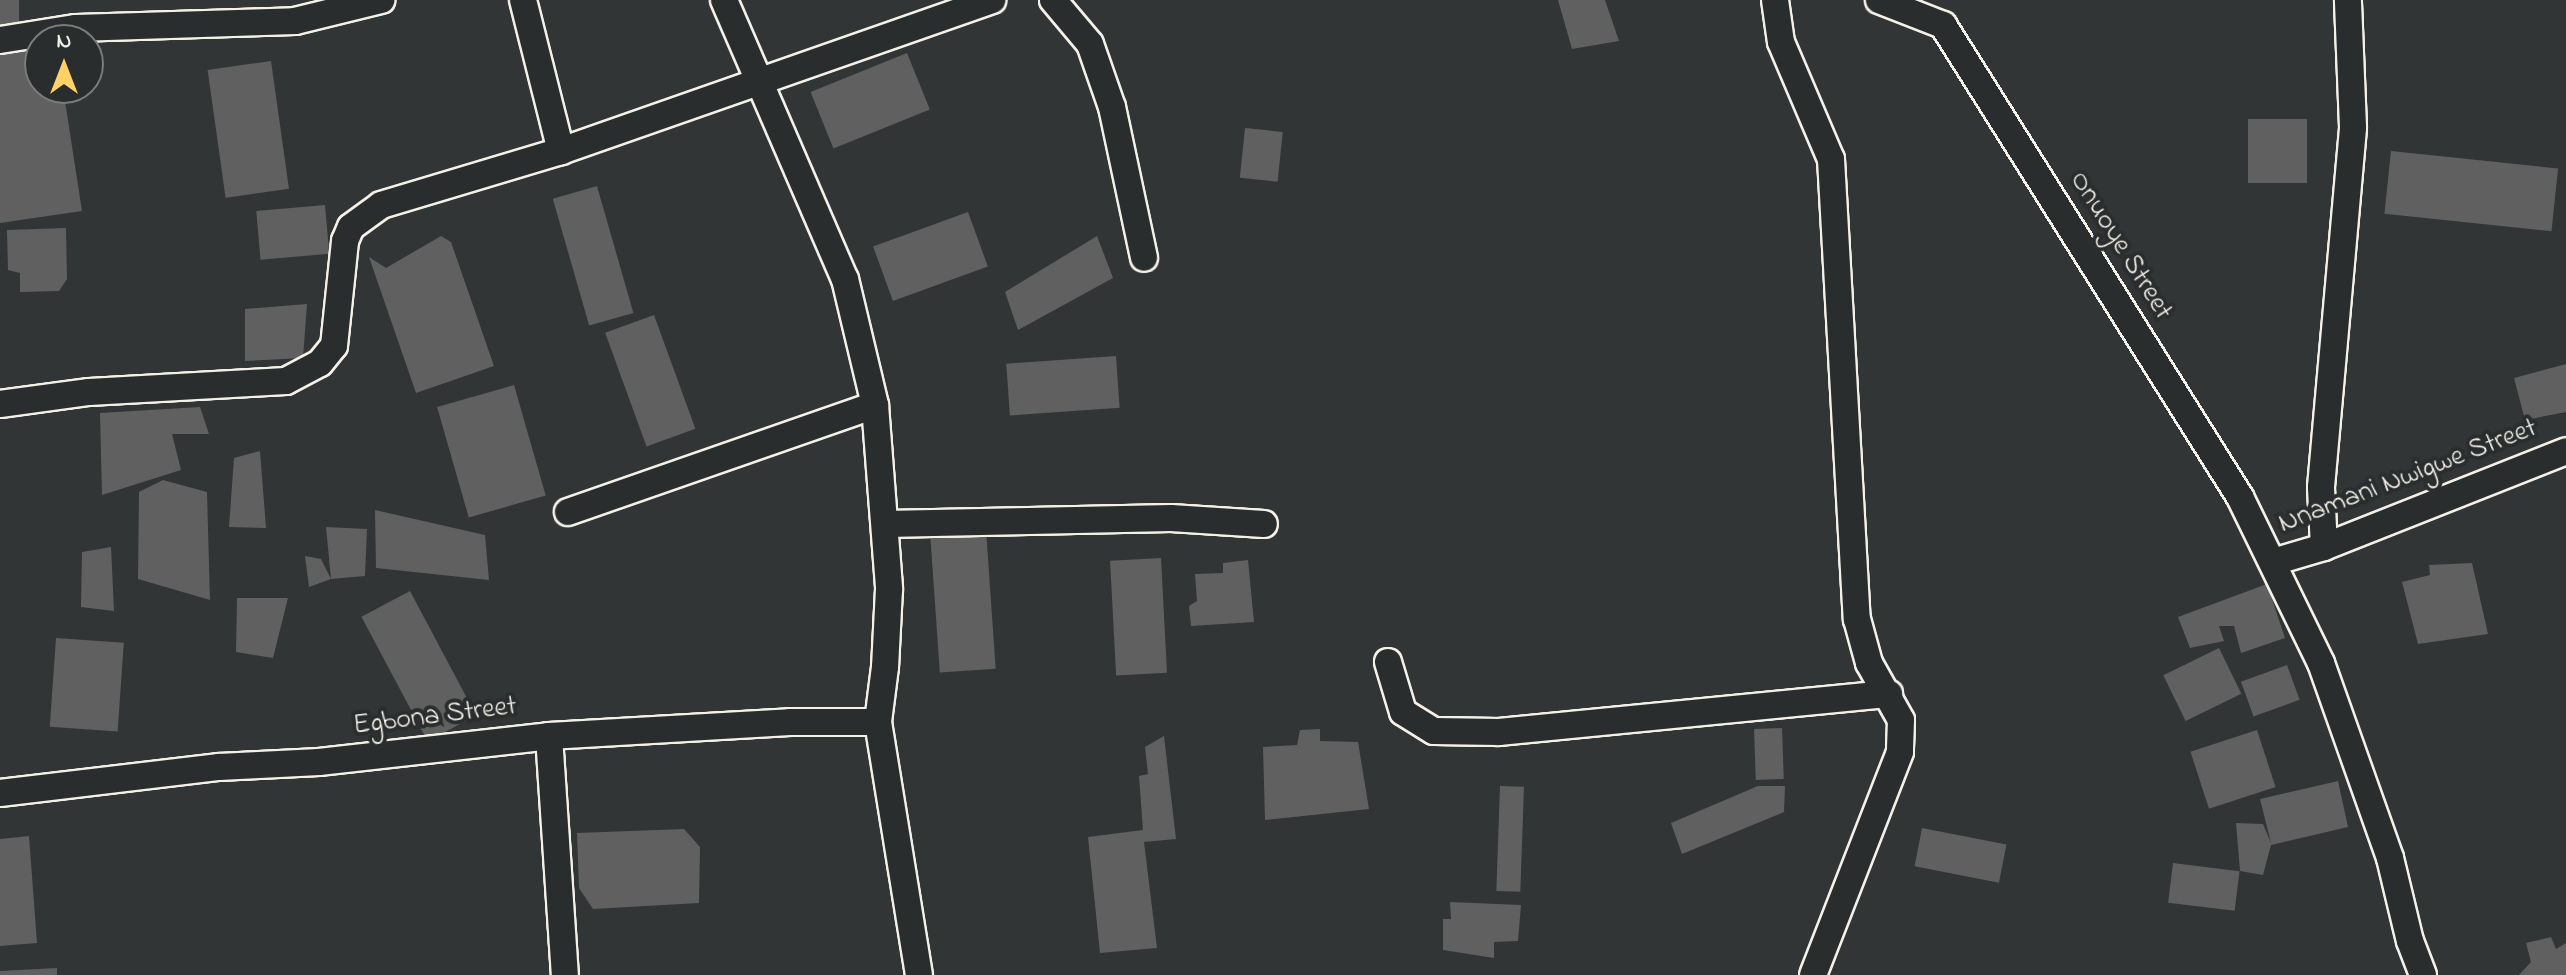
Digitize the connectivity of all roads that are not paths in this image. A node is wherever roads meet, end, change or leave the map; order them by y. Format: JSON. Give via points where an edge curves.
{"nodes":[{"id":1,"x":381,"y":0,"type":"edge"},
{"id":2,"x":523,"y":0,"type":"edge"},
{"id":3,"x":724,"y":0,"type":"edge"},
{"id":4,"x":992,"y":0,"type":"edge"},
{"id":5,"x":1053,"y":0,"type":"edge"},
{"id":6,"x":1775,"y":0,"type":"edge"},
{"id":7,"x":1879,"y":0,"type":"edge"},
{"id":8,"x":2348,"y":0,"type":"edge"},
{"id":9,"x":1927,"y":9,"type":"edge"},
{"id":10,"x":0,"y":40,"type":"edge"},
{"id":11,"x":758,"y":82,"type":"junction"},
{"id":12,"x":561,"y":151,"type":"junction"},
{"id":13,"x":1144,"y":258,"type":"dead end"},
{"id":14,"x":0,"y":404,"type":"edge"},
{"id":15,"x":875,"y":405,"type":"junction"},
{"id":16,"x":2566,"y":451,"type":"edge"},
{"id":17,"x":568,"y":512,"type":"dead end"},
{"id":18,"x":886,"y":524,"type":"junction"},
{"id":19,"x":1264,"y":524,"type":"dead end"},
{"id":20,"x":2324,"y":547,"type":"junction"},
{"id":21,"x":2273,"y":562,"type":"junction"},
{"id":22,"x":1388,"y":662,"type":"dead end"},
{"id":23,"x":1889,"y":694,"type":"junction"},
{"id":24,"x":878,"y":722,"type":"junction"},
{"id":25,"x":549,"y":736,"type":"junction"},
{"id":26,"x":0,"y":793,"type":"edge"},
{"id":27,"x":565,"y":975,"type":"edge"},
{"id":28,"x":919,"y":975,"type":"edge"},
{"id":29,"x":1813,"y":975,"type":"edge"},
{"id":30,"x":2423,"y":975,"type":"edge"}],
"edges":[{"from":1,"to":10,"type":"street","via":[[295,21],[76,28]]},
{"from":2,"to":12,"type":"street"},
{"from":3,"to":11,"type":"street"},
{"from":4,"to":11,"type":"street"},
{"from":5,"to":13,"type":"street","via":[[1090,44],[1112,107]]},
{"from":6,"to":23,"type":"street","via":[[1781,42],[1831,159],[1857,619],[1869,663]]},
{"from":7,"to":9,"type":"street","name":"Onuoye Street"},
{"from":8,"to":20,"type":"street","via":[[2353,127],[2321,487]]},
{"from":9,"to":21,"type":"street","name":"Onuoye Street","via":[[1943,25],[2240,497]]},
{"from":11,"to":12,"type":"street"},
{"from":11,"to":15,"type":"street","via":[[845,279]]},
{"from":12,"to":14,"type":"street","via":[[381,205],[351,227],[334,346],[320,363],[286,381],[89,392]]},
{"from":15,"to":17,"type":"street"},
{"from":15,"to":18,"type":"street"},
{"from":16,"to":20,"type":"street","name":"Nnamani Nwigwe Street"},
{"from":18,"to":19,"type":"street","via":[[1171,518]]},
{"from":18,"to":24,"type":"street","via":[[889,589]]},
{"from":20,"to":21,"type":"street","name":"Nnamani Nwigwe Street"},
{"from":21,"to":30,"type":"street","name":"Onuoye Street","via":[[2321,663],[2390,858]]},
{"from":22,"to":23,"type":"street","via":[[1403,712],[1434,731],[1499,732]]},
{"from":23,"to":29,"type":"street","via":[[1901,720],[1900,752]]},
{"from":24,"to":25,"type":"street","name":"Egbona Street"},
{"from":24,"to":28,"type":"street"},
{"from":25,"to":26,"type":"street","name":"Egbona Street"},
{"from":25,"to":27,"type":"street"}]}
